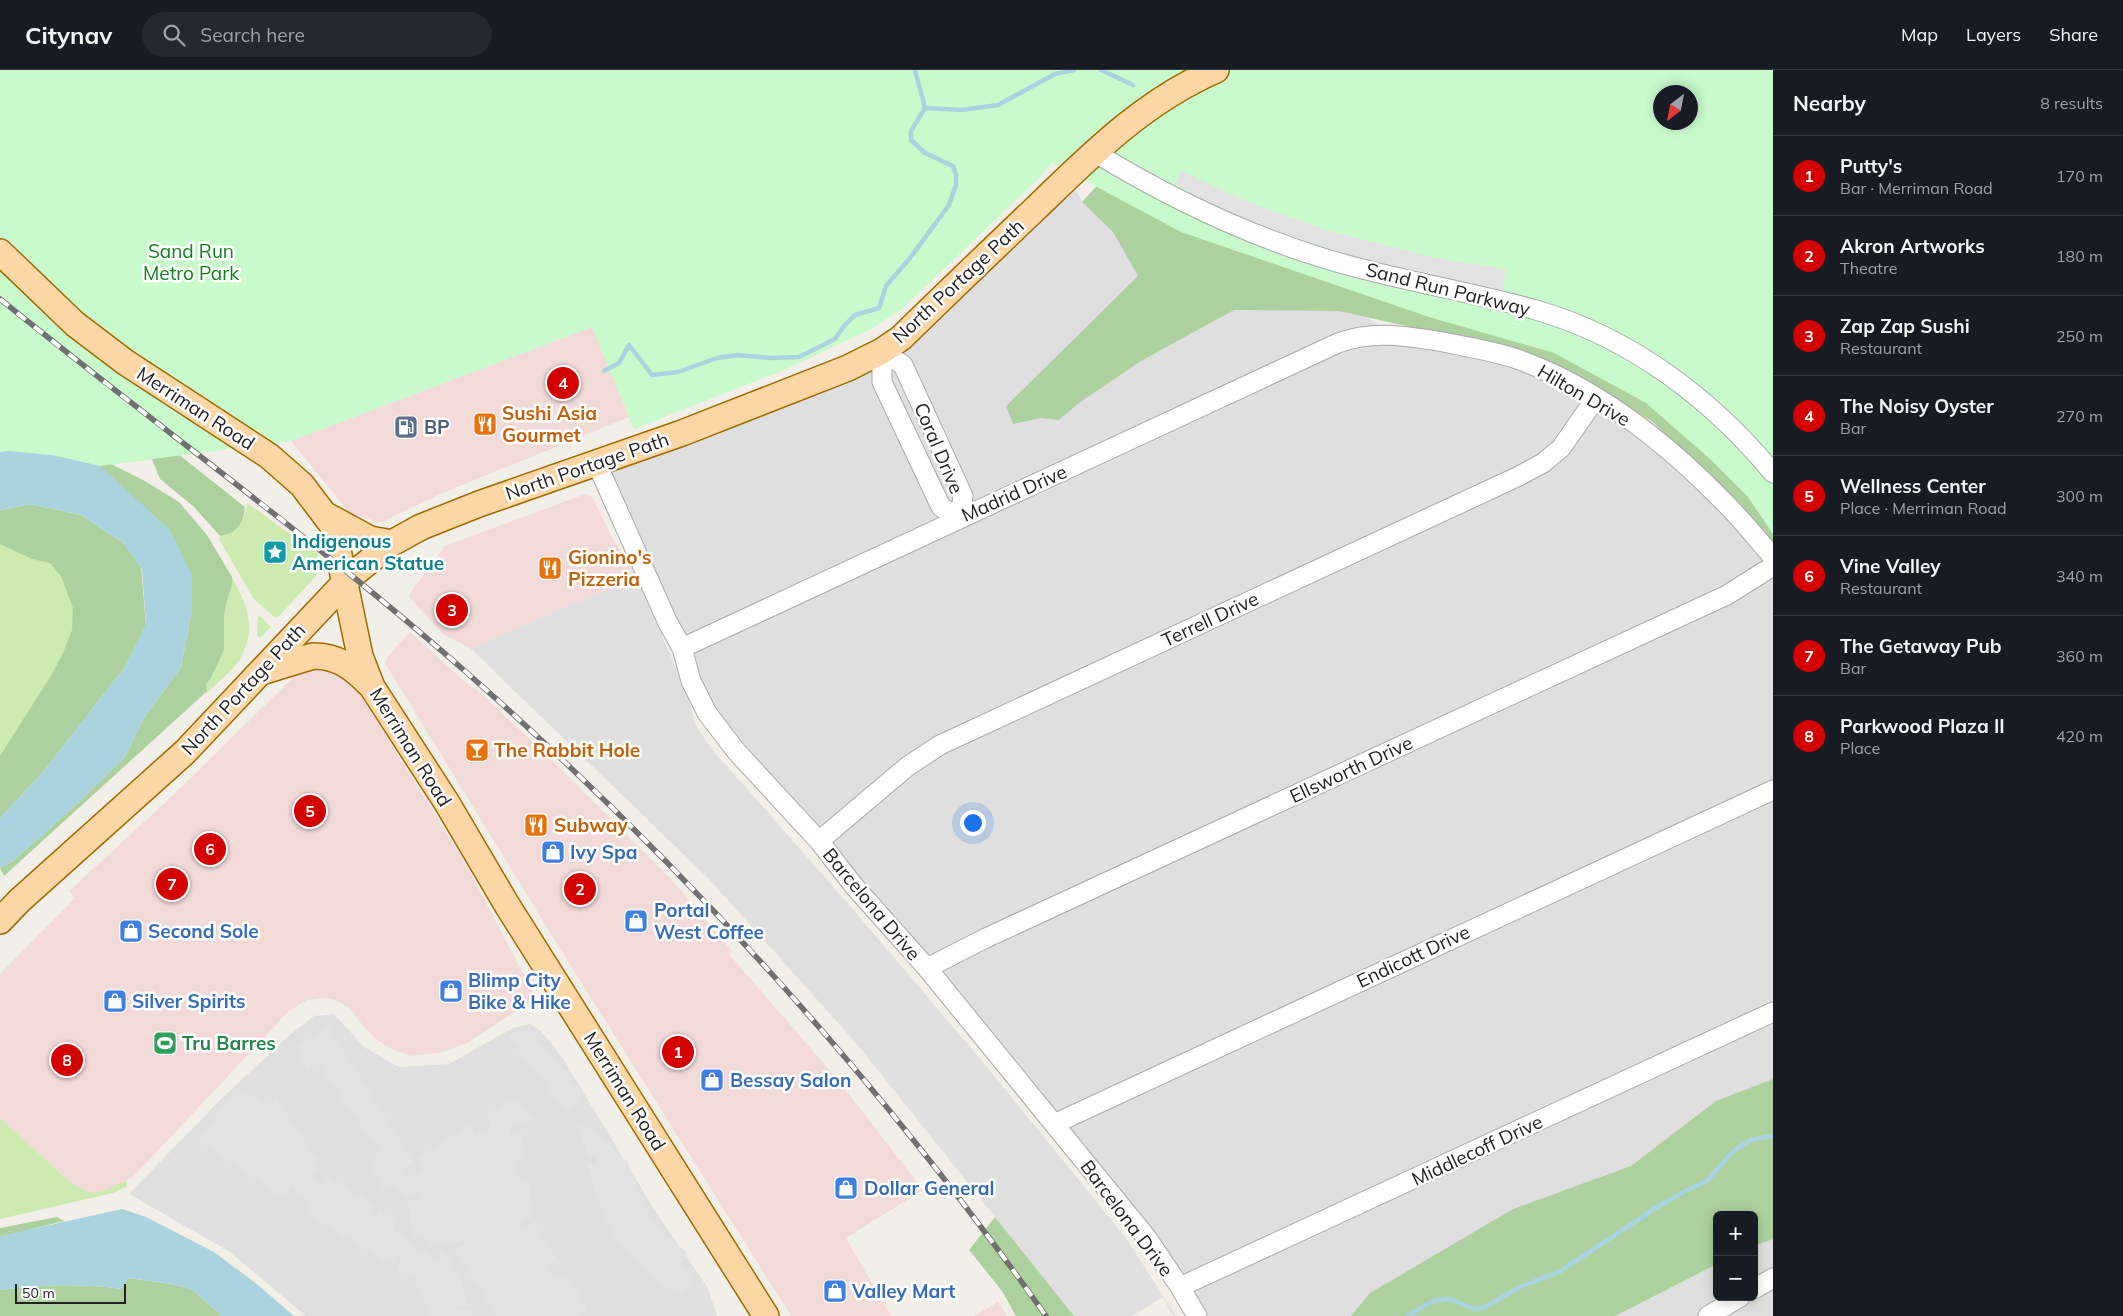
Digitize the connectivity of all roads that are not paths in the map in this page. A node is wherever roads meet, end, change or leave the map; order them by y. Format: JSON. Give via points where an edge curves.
{"nodes":[{"id":1,"x":1216,"y":70,"type":"edge"},
{"id":2,"x":1094,"y":152,"type":"junction"},
{"id":3,"x":0,"y":252,"type":"edge"},
{"id":4,"x":1347,"y":340,"type":"joint"},
{"id":5,"x":882,"y":351,"type":"junction"},
{"id":6,"x":1596,"y":398,"type":"junction"},
{"id":7,"x":597,"y":464,"type":"junction"},
{"id":8,"x":1773,"y":473,"type":"edge"},
{"id":9,"x":324,"y":514,"type":"junction"},
{"id":10,"x":960,"y":518,"type":"junction"},
{"id":11,"x":392,"y":543,"type":"junction"},
{"id":12,"x":1773,"y":557,"type":"edge"},
{"id":13,"x":1773,"y":566,"type":"edge"},
{"id":14,"x":345,"y":581,"type":"junction"},
{"id":15,"x":682,"y":648,"type":"junction"},
{"id":16,"x":259,"y":672,"type":"junction"},
{"id":17,"x":372,"y":687,"type":"junction"},
{"id":18,"x":1773,"y":790,"type":"edge"},
{"id":19,"x":819,"y":841,"type":"junction"},
{"id":20,"x":0,"y":921,"type":"edge"},
{"id":21,"x":927,"y":968,"type":"junction"},
{"id":22,"x":1773,"y":1012,"type":"edge"},
{"id":23,"x":1054,"y":1124,"type":"junction"},
{"id":24,"x":1773,"y":1278,"type":"edge"},
{"id":25,"x":1180,"y":1287,"type":"junction"},
{"id":26,"x":1758,"y":1287,"type":"edge"},
{"id":27,"x":1733,"y":1301,"type":"edge"},
{"id":28,"x":766,"y":1316,"type":"edge"},
{"id":29,"x":1196,"y":1316,"type":"edge"},
{"id":30,"x":1708,"y":1316,"type":"edge"}],
"edges":[{"from":1,"to":2,"type":"main road","name":"North Portage Path","via":[[1164,96]]},
{"from":2,"to":5,"type":"main road","name":"North Portage Path","via":[[901,338]]},
{"from":2,"to":8,"type":"street","name":"Sand Run Parkway","via":[[1169,195],[1268,239],[1324,258],[1536,310],[1602,335],[1662,370],[1698,398],[1741,437]]},
{"from":3,"to":9,"type":"main road","name":"Merriman Road","via":[[75,324],[269,456],[302,485]]},
{"from":4,"to":6,"type":"street","name":"Hilton Drive","via":[[1371,335],[1398,336],[1495,353],[1550,373]]},
{"from":4,"to":10,"type":"street","name":"Madrid Drive"},
{"from":5,"to":7,"type":"main road","name":"North Portage Path","via":[[848,368]]},
{"from":5,"to":10,"type":"street","name":"Coral Drive","via":[[903,366],[962,496]]},
{"from":5,"to":10,"type":"street","name":"Coral Drive","via":[[882,382],[903,427],[941,507]]},
{"from":6,"to":12,"type":"street","name":"Hilton Drive","via":[[1639,427],[1692,471]]},
{"from":6,"to":19,"type":"street","name":"Terrell Drive","via":[[1561,448],[1542,463],[940,745],[908,766]]},
{"from":7,"to":11,"type":"main road","name":"North Portage Path","via":[[479,504],[420,527]]},
{"from":7,"to":15,"type":"street","name":"Barcelona Drive"},
{"from":9,"to":11,"type":"main road","via":[[370,539]]},
{"from":9,"to":14,"type":"main road","name":"Merriman Road","via":[[333,526]]},
{"from":10,"to":15,"type":"street","name":"Madrid Drive"},
{"from":11,"to":14,"type":"main road","name":"North Portage Path"},
{"from":13,"to":21,"type":"street","name":"Ellsworth Drive","via":[[1728,595]]},
{"from":14,"to":16,"type":"main road","name":"North Portage Path"},
{"from":14,"to":17,"type":"main road","name":"Merriman Road","via":[[360,656]]},
{"from":15,"to":19,"type":"street","name":"Barcelona Drive","via":[[691,681],[707,713],[736,751]]},
{"from":16,"to":17,"type":"main road","via":[[321,656],[345,662]]},
{"from":16,"to":20,"type":"main road","name":"North Portage Path","via":[[185,752]]},
{"from":17,"to":28,"type":"main road","name":"Merriman Road"},
{"from":18,"to":23,"type":"street","name":"Endicott Drive"},
{"from":19,"to":21,"type":"street","name":"Barcelona Drive"},
{"from":21,"to":23,"type":"street","name":"Barcelona Drive"},
{"from":22,"to":25,"type":"street","name":"Middlecoff Drive"},
{"from":23,"to":25,"type":"street","name":"Barcelona Drive","via":[[1147,1238]]},
{"from":24,"to":26,"type":"street"},
{"from":25,"to":29,"type":"street","name":"Barcelona Drive"},
{"from":27,"to":30,"type":"street"}]}
